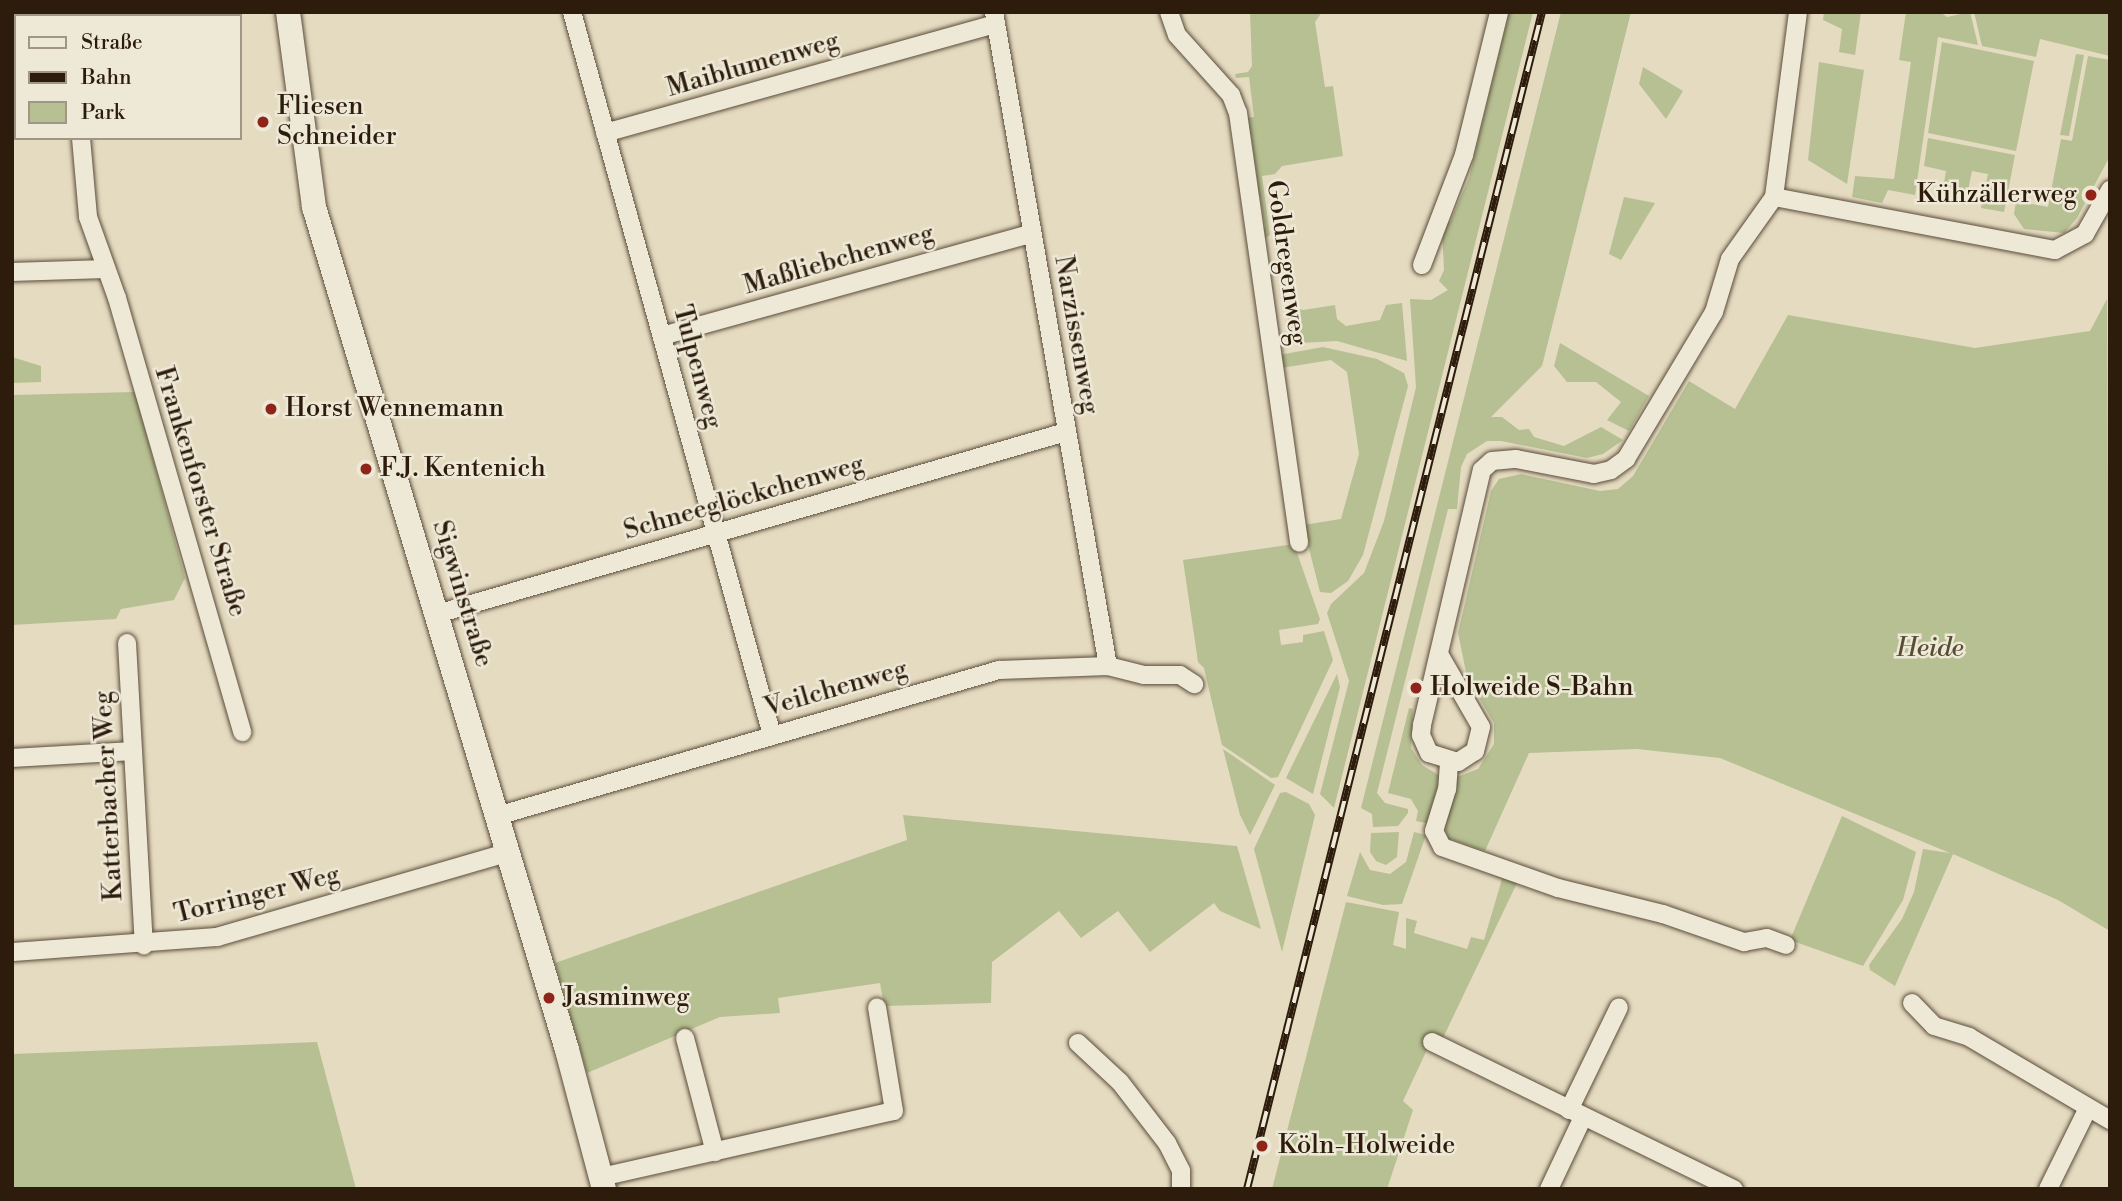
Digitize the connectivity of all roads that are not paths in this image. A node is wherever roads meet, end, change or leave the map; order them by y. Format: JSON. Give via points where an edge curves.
{"nodes":[{"id":1,"x":288,"y":12,"type":"edge"},
{"id":2,"x":572,"y":12,"type":"edge"},
{"id":3,"x":1169,"y":12,"type":"edge"},
{"id":4,"x":1499,"y":12,"type":"edge"},
{"id":5,"x":1798,"y":12,"type":"edge"},
{"id":6,"x":995,"y":18,"type":"edge"},
{"id":7,"x":605,"y":133,"type":"junction"},
{"id":8,"x":81,"y":140,"type":"edge"},
{"id":9,"x":2110,"y":190,"type":"edge"},
{"id":10,"x":1774,"y":197,"type":"junction"},
{"id":11,"x":1031,"y":234,"type":"junction"},
{"id":12,"x":1422,"y":265,"type":"dead end"},
{"id":13,"x":105,"y":269,"type":"junction"},
{"id":14,"x":12,"y":272,"type":"edge"},
{"id":15,"x":662,"y":337,"type":"junction"},
{"id":16,"x":1066,"y":432,"type":"junction"},
{"id":17,"x":716,"y":533,"type":"junction"},
{"id":18,"x":1299,"y":543,"type":"dead end"},
{"id":19,"x":437,"y":614,"type":"junction"},
{"id":20,"x":127,"y":643,"type":"dead end"},
{"id":21,"x":1439,"y":654,"type":"junction"},
{"id":22,"x":1108,"y":666,"type":"junction"},
{"id":23,"x":1194,"y":684,"type":"dead end"},
{"id":24,"x":242,"y":732,"type":"dead end"},
{"id":25,"x":772,"y":735,"type":"junction"},
{"id":26,"x":133,"y":751,"type":"junction"},
{"id":27,"x":12,"y":758,"type":"edge"},
{"id":28,"x":1449,"y":763,"type":"junction"},
{"id":29,"x":496,"y":816,"type":"junction"},
{"id":30,"x":508,"y":853,"type":"junction"},
{"id":31,"x":144,"y":946,"type":"junction"},
{"id":32,"x":1786,"y":946,"type":"dead end"},
{"id":33,"x":12,"y":952,"type":"edge"},
{"id":34,"x":1912,"y":1003,"type":"dead end"},
{"id":35,"x":877,"y":1007,"type":"dead end"},
{"id":36,"x":1619,"y":1007,"type":"dead end"},
{"id":37,"x":685,"y":1038,"type":"dead end"},
{"id":38,"x":1432,"y":1042,"type":"dead end"},
{"id":39,"x":1078,"y":1043,"type":"dead end"},
{"id":40,"x":2088,"y":1108,"type":"junction"},
{"id":41,"x":1576,"y":1114,"type":"junction"},
{"id":42,"x":2110,"y":1121,"type":"edge"},
{"id":43,"x":715,"y":1152,"type":"junction"},
{"id":44,"x":602,"y":1183,"type":"edge"},
{"id":45,"x":1181,"y":1189,"type":"edge"},
{"id":46,"x":1549,"y":1189,"type":"edge"},
{"id":47,"x":1734,"y":1189,"type":"edge"},
{"id":48,"x":2048,"y":1189,"type":"edge"}],
"edges":[{"from":1,"to":19,"type":"street","name":"Sigwinstraße","via":[[314,206]]},
{"from":2,"to":7,"type":"street","name":"Tulpenweg"},
{"from":3,"to":18,"type":"street","name":"Goldregenweg","via":[[1177,35],[1231,95],[1238,113]]},
{"from":4,"to":12,"type":"street","via":[[1464,155]]},
{"from":5,"to":10,"type":"street"},
{"from":6,"to":7,"type":"street","name":"Maiblumenweg"},
{"from":6,"to":11,"type":"street","name":"Narzissenweg"},
{"from":7,"to":15,"type":"street","name":"Tulpenweg"},
{"from":8,"to":13,"type":"street","name":"Frankenforster Straße","via":[[83,192]]},
{"from":9,"to":10,"type":"street","via":[[2085,234],[2055,250]]},
{"from":10,"to":21,"type":"street","via":[[1730,260],[1714,312],[1626,459],[1611,470],[1594,474],[1516,459],[1492,461],[1482,470]]},
{"from":11,"to":15,"type":"street","name":"Maßliebchenweg"},
{"from":11,"to":16,"type":"street","name":"Narzissenweg"},
{"from":13,"to":14,"type":"street"},
{"from":13,"to":24,"type":"street","name":"Frankenforster Straße"},
{"from":15,"to":17,"type":"street","name":"Tulpenweg"},
{"from":16,"to":17,"type":"street","name":"Schneeglöckchenweg"},
{"from":16,"to":22,"type":"street","name":"Narzissenweg"},
{"from":17,"to":19,"type":"street","name":"Schneeglöckchenweg"},
{"from":17,"to":25,"type":"street","name":"Tulpenweg"},
{"from":19,"to":29,"type":"street","name":"Sigwinstraße"},
{"from":20,"to":26,"type":"street","name":"Katterbacher Weg"},
{"from":21,"to":28,"type":"street","via":[[1421,735],[1429,754]]},
{"from":21,"to":28,"type":"street","via":[[1481,727],[1475,751]]},
{"from":22,"to":23,"type":"street","name":"Veilchenweg","via":[[1180,675]]},
{"from":22,"to":25,"type":"street","name":"Veilchenweg","via":[[999,670]]},
{"from":25,"to":29,"type":"street","name":"Veilchenweg"},
{"from":26,"to":27,"type":"street"},
{"from":26,"to":31,"type":"street","name":"Katterbacher Weg"},
{"from":28,"to":32,"type":"street","via":[[1447,789],[1434,831],[1442,847],[1558,888],[1663,914],[1744,942],[1767,938]]},
{"from":29,"to":30,"type":"street","name":"Sigwinstraße"},
{"from":30,"to":31,"type":"street","name":"Torringer Weg","via":[[253,928]]},
{"from":30,"to":44,"type":"street","name":"Sigwinstraße"},
{"from":31,"to":33,"type":"street","name":"Torringer Weg"},
{"from":34,"to":40,"type":"street","via":[[1934,1026],[1969,1037]]},
{"from":35,"to":43,"type":"street","via":[[894,1111]]},
{"from":36,"to":41,"type":"street"},
{"from":37,"to":43,"type":"street"},
{"from":38,"to":41,"type":"street"},
{"from":39,"to":45,"type":"street","via":[[1120,1082],[1167,1143],[1181,1171]]},
{"from":40,"to":42,"type":"street"},
{"from":40,"to":48,"type":"street"},
{"from":41,"to":46,"type":"street"},
{"from":41,"to":47,"type":"street"},
{"from":43,"to":44,"type":"street"}]}
